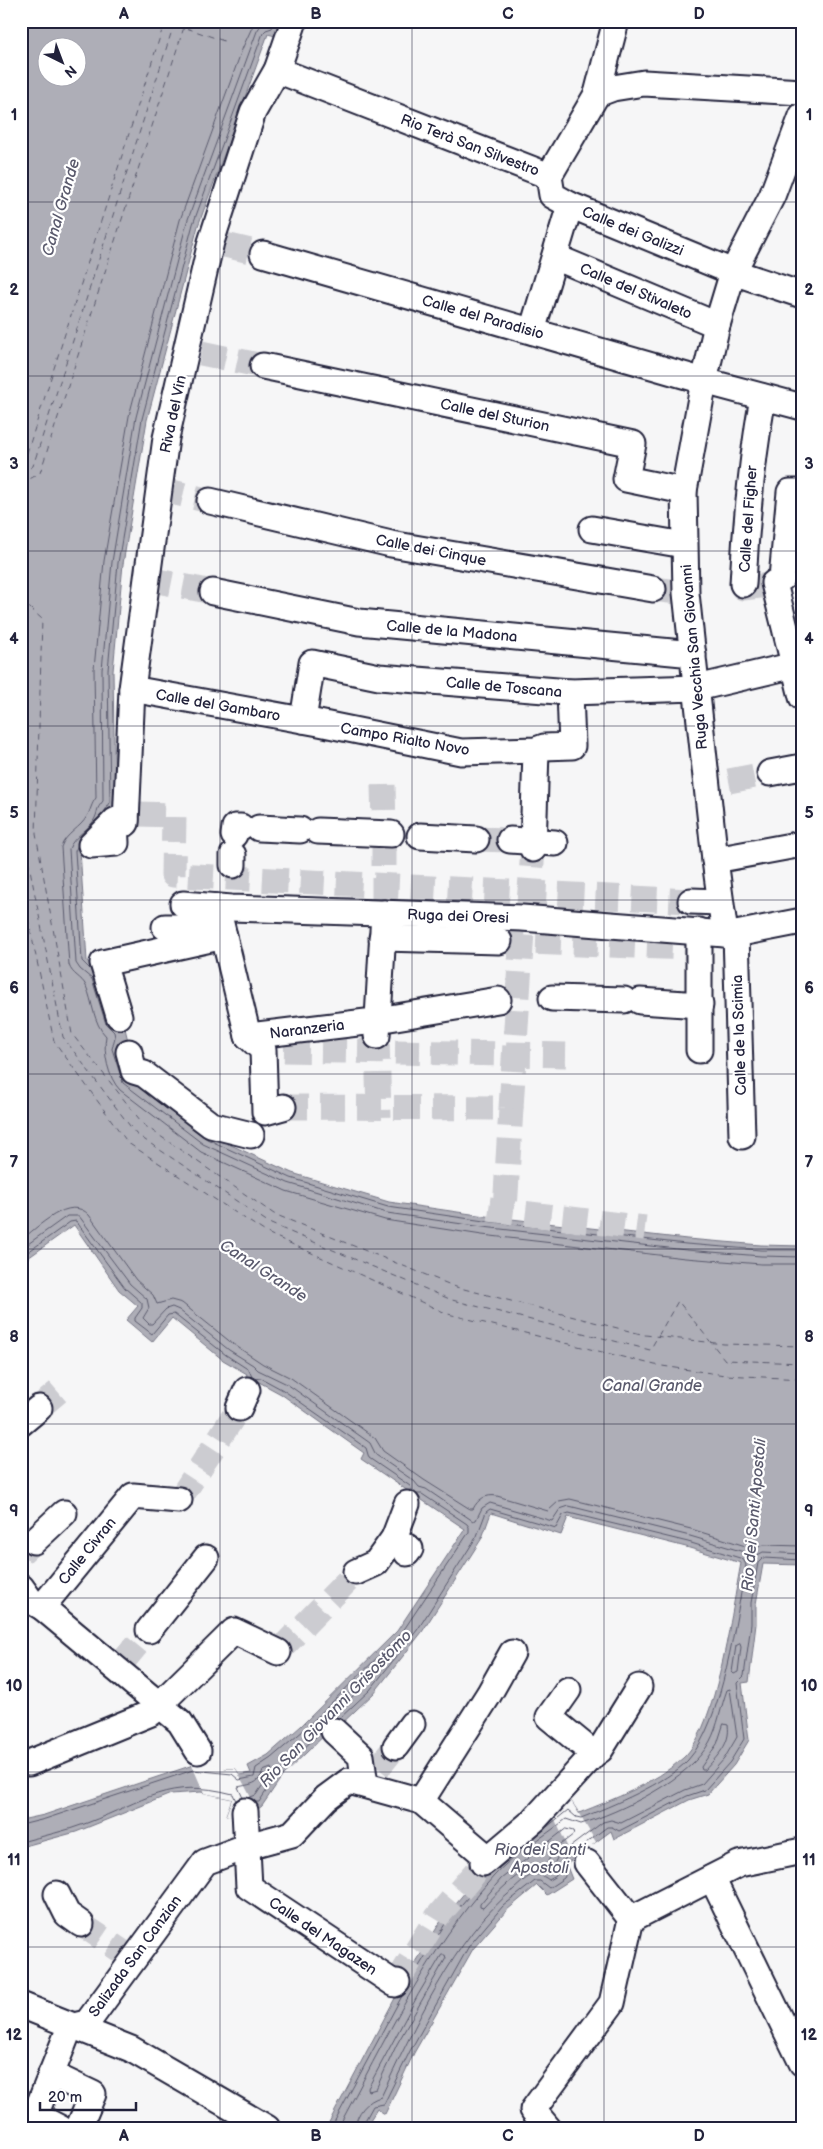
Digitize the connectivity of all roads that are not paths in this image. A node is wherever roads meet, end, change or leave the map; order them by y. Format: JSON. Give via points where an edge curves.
{"nodes":[{"id":1,"x":294,"y":21,"type":"edge"},
{"id":2,"x":616,"y":21,"type":"edge"},
{"id":3,"x":277,"y":70,"type":"junction"},
{"id":4,"x":802,"y":92,"type":"edge"},
{"id":5,"x":597,"y":94,"type":"junction"},
{"id":6,"x":802,"y":116,"type":"edge"},
{"id":7,"x":549,"y":176,"type":"junction"},
{"id":8,"x":570,"y":205,"type":"junction"},
{"id":9,"x":263,"y":254,"type":"tunnel mouth"},
{"id":10,"x":554,"y":257,"type":"junction"},
{"id":11,"x":733,"y":272,"type":"junction"},
{"id":12,"x":802,"y":295,"type":"edge"},
{"id":13,"x":717,"y":325,"type":"junction"},
{"id":14,"x":532,"y":331,"type":"junction"},
{"id":15,"x":263,"y":366,"type":"tunnel mouth"},
{"id":16,"x":704,"y":381,"type":"junction"},
{"id":17,"x":763,"y":397,"type":"junction"},
{"id":18,"x":802,"y":406,"type":"edge"},
{"id":19,"x":684,"y":490,"type":"junction"},
{"id":20,"x":796,"y":492,"type":"edge"},
{"id":21,"x":210,"y":501,"type":"tunnel mouth"},
{"id":22,"x":592,"y":529,"type":"dead end"},
{"id":23,"x":684,"y":545,"type":"junction"},
{"id":24,"x":743,"y":584,"type":"dead end"},
{"id":25,"x":653,"y":589,"type":"tunnel mouth"},
{"id":26,"x":213,"y":592,"type":"tunnel mouth"},
{"id":27,"x":793,"y":617,"type":"edge"},
{"id":28,"x":693,"y":654,"type":"junction"},
{"id":29,"x":797,"y":661,"type":"edge"},
{"id":30,"x":697,"y":688,"type":"junction"},
{"id":31,"x":132,"y":690,"type":"junction"},
{"id":32,"x":570,"y":692,"type":"junction"},
{"id":33,"x":802,"y":697,"type":"edge"},
{"id":34,"x":303,"y":720,"type":"junction"},
{"id":35,"x":540,"y":748,"type":"junction"},
{"id":36,"x":802,"y":767,"type":"edge"},
{"id":37,"x":770,"y":773,"type":"tunnel mouth"},
{"id":38,"x":127,"y":818,"type":"dead end"},
{"id":39,"x":386,"y":834,"type":"dead end"},
{"id":40,"x":420,"y":836,"type":"dead end"},
{"id":41,"x":476,"y":839,"type":"tunnel mouth"},
{"id":42,"x":239,"y":840,"type":"dead end"},
{"id":43,"x":533,"y":843,"type":"tunnel mouth"},
{"id":44,"x":802,"y":844,"type":"edge"},
{"id":45,"x":714,"y":860,"type":"junction"},
{"id":46,"x":691,"y":901,"type":"tunnel mouth"},
{"id":47,"x":720,"y":902,"type":"junction"},
{"id":48,"x":384,"y":913,"type":"junction"},
{"id":49,"x":802,"y":921,"type":"edge"},
{"id":50,"x":197,"y":924,"type":"junction"},
{"id":51,"x":731,"y":934,"type":"junction"},
{"id":52,"x":382,"y":938,"type":"junction"},
{"id":53,"x":499,"y":941,"type":"tunnel mouth"},
{"id":54,"x":696,"y":943,"type":"junction"},
{"id":55,"x":552,"y":998,"type":"dead end"},
{"id":56,"x":498,"y":1000,"type":"dead end"},
{"id":57,"x":700,"y":1006,"type":"junction"},
{"id":58,"x":119,"y":1016,"type":"dead end"},
{"id":59,"x":374,"y":1026,"type":"junction"},
{"id":60,"x":265,"y":1045,"type":"junction"},
{"id":61,"x":699,"y":1050,"type":"dead end"},
{"id":62,"x":129,"y":1052,"type":"dead end"},
{"id":63,"x":274,"y":1110,"type":"dead end"},
{"id":64,"x":251,"y":1135,"type":"dead end"},
{"id":65,"x":742,"y":1136,"type":"dead end"},
{"id":66,"x":179,"y":1500,"type":"dead end"},
{"id":67,"x":407,"y":1504,"type":"dead end"},
{"id":68,"x":64,"y":1513,"type":"dead end"},
{"id":69,"x":34,"y":1541,"type":"tunnel mouth"},
{"id":70,"x":206,"y":1558,"type":"dead end"},
{"id":71,"x":356,"y":1572,"type":"tunnel mouth"},
{"id":72,"x":29,"y":1601,"type":"edge"},
{"id":73,"x":149,"y":1630,"type":"tunnel mouth"},
{"id":74,"x":278,"y":1652,"type":"dead end"},
{"id":75,"x":512,"y":1653,"type":"dead end"},
{"id":76,"x":639,"y":1687,"type":"dead end"},
{"id":77,"x":568,"y":1690,"type":"dead end"},
{"id":78,"x":160,"y":1704,"type":"junction"},
{"id":79,"x":412,"y":1724,"type":"dead end"},
{"id":80,"x":334,"y":1731,"type":"dead end"},
{"id":81,"x":396,"y":1746,"type":"tunnel mouth"},
{"id":82,"x":198,"y":1751,"type":"dead end"},
{"id":83,"x":594,"y":1754,"type":"junction"},
{"id":84,"x":29,"y":1763,"type":"dead end"},
{"id":85,"x":371,"y":1776,"type":"junction"},
{"id":86,"x":417,"y":1800,"type":"junction"},
{"id":87,"x":245,"y":1811,"type":"dead end"},
{"id":88,"x":248,"y":1846,"type":"junction"},
{"id":89,"x":802,"y":1851,"type":"edge"},
{"id":90,"x":587,"y":1862,"type":"dead end"},
{"id":91,"x":712,"y":1878,"type":"junction"},
{"id":92,"x":57,"y":1894,"type":"dead end"},
{"id":93,"x":631,"y":1919,"type":"junction"},
{"id":94,"x":81,"y":1924,"type":"tunnel mouth"},
{"id":95,"x":397,"y":1982,"type":"dead end"},
{"id":96,"x":21,"y":2005,"type":"edge"},
{"id":97,"x":74,"y":2026,"type":"junction"},
{"id":98,"x":802,"y":2062,"type":"edge"},
{"id":99,"x":51,"y":2074,"type":"junction"},
{"id":100,"x":33,"y":2122,"type":"edge"},
{"id":101,"x":69,"y":2127,"type":"edge"},
{"id":102,"x":267,"y":2128,"type":"edge"},
{"id":103,"x":548,"y":2128,"type":"edge"}],
"edges":[{"from":1,"to":3,"type":"street","name":"Riva del Vin"},
{"from":2,"to":5,"type":"street","name":"Rio Terà San Silvestro"},
{"from":3,"to":7,"type":"street","name":"Rio Terà San Silvestro"},
{"from":3,"to":31,"type":"street","name":"Riva del Vin","via":[[253,112],[193,352],[166,438]]},
{"from":4,"to":5,"type":"street","via":[[644,83]]},
{"from":5,"to":7,"type":"street","name":"Rio Terà San Silvestro"},
{"from":6,"to":11,"type":"street","name":"Ruga Vecchia San Giovanni","via":[[772,196]]},
{"from":7,"to":8,"type":"street","name":"Calle dei Galizzi","via":[[552,195]]},
{"from":8,"to":10,"type":"street"},
{"from":8,"to":11,"type":"street","name":"Calle dei Galizzi"},
{"from":9,"to":14,"type":"street","name":"Calle del Paradisio"},
{"from":10,"to":13,"type":"street","name":"Calle del Stivaleto"},
{"from":10,"to":14,"type":"street"},
{"from":11,"to":12,"type":"street","name":"Calle dei Galizzi"},
{"from":11,"to":13,"type":"street","name":"Ruga Vecchia San Giovanni"},
{"from":13,"to":16,"type":"street","name":"Ruga Vecchia San Giovanni"},
{"from":14,"to":16,"type":"street","name":"Calle del Paradisio"},
{"from":15,"to":19,"type":"street","name":"Calle del Sturion","via":[[633,444],[626,479]]},
{"from":16,"to":17,"type":"street","name":"Calle del Paradisio"},
{"from":16,"to":19,"type":"street","name":"Ruga Vecchia San Giovanni"},
{"from":17,"to":18,"type":"street","name":"Calle del Paradisio"},
{"from":17,"to":24,"type":"street","name":"Calle del Figher","via":[[746,516]]},
{"from":19,"to":23,"type":"street","name":"Ruga Vecchia San Giovanni"},
{"from":20,"to":27,"type":"street","via":[[782,578],[772,584]]},
{"from":21,"to":25,"type":"street","name":"Calle dei Cinque","via":[[391,544]]},
{"from":22,"to":23,"type":"street"},
{"from":23,"to":28,"type":"street","name":"Ruga Vecchia San Giovanni"},
{"from":26,"to":28,"type":"street","name":"Calle de la Madona","via":[[360,622]]},
{"from":27,"to":29,"type":"street"},
{"from":28,"to":30,"type":"street","name":"Ruga Vecchia San Giovanni"},
{"from":29,"to":30,"type":"street","name":"Calle de Toscana"},
{"from":29,"to":33,"type":"street"},
{"from":30,"to":32,"type":"street","name":"Calle de Toscana"},
{"from":30,"to":45,"type":"street","name":"Ruga Vecchia San Giovanni","via":[[718,784]]},
{"from":31,"to":34,"type":"street","name":"Calle del Gambaro"},
{"from":31,"to":38,"type":"street","name":"Riva del Vin"},
{"from":32,"to":34,"type":"street","name":"Calle de Toscana","via":[[379,677],[312,663]]},
{"from":32,"to":35,"type":"street","name":"Campo Rialto Novo","via":[[572,746]]},
{"from":34,"to":35,"type":"street","name":"Campo Rialto Novo","via":[[461,752]]},
{"from":35,"to":43,"type":"street"},
{"from":36,"to":37,"type":"street"},
{"from":39,"to":42,"type":"street","via":[[309,831]]},
{"from":40,"to":41,"type":"street"},
{"from":44,"to":45,"type":"street"},
{"from":45,"to":47,"type":"street","name":"Ruga Vecchia San Giovanni"},
{"from":46,"to":47,"type":"street"},
{"from":47,"to":51,"type":"street","name":"Ruga Vecchia San Giovanni"},
{"from":48,"to":50,"type":"street","name":"Ruga dei Oresi"},
{"from":48,"to":52,"type":"street"},
{"from":48,"to":54,"type":"street","name":"Ruga dei Oresi","via":[[525,918]]},
{"from":49,"to":51,"type":"street"},
{"from":50,"to":58,"type":"street","name":"Ruga dei Oresi","via":[[103,963]]},
{"from":50,"to":60,"type":"street","name":"Naranzeria"},
{"from":51,"to":54,"type":"street"},
{"from":51,"to":65,"type":"street","name":"Calle de la Scimia"},
{"from":52,"to":53,"type":"street"},
{"from":52,"to":59,"type":"street"},
{"from":54,"to":57,"type":"street"},
{"from":55,"to":57,"type":"street"},
{"from":56,"to":59,"type":"street","name":"Naranzeria"},
{"from":57,"to":61,"type":"street"},
{"from":59,"to":60,"type":"street","name":"Naranzeria"},
{"from":60,"to":63,"type":"street","name":"Naranzeria"},
{"from":62,"to":64,"type":"street","via":[[134,1071],[144,1074],[211,1125]]},
{"from":66,"to":72,"type":"street","name":"Calle Civran","via":[[132,1496]]},
{"from":67,"to":71,"type":"street","via":[[401,1546]]},
{"from":68,"to":69,"type":"street"},
{"from":70,"to":73,"type":"street"},
{"from":72,"to":78,"type":"street","via":[[119,1666]]},
{"from":74,"to":78,"type":"street","via":[[234,1631]]},
{"from":75,"to":86,"type":"street","via":[[489,1694]]},
{"from":76,"to":83,"type":"street","via":[[600,1750]]},
{"from":77,"to":83,"type":"street","via":[[549,1717]]},
{"from":78,"to":82,"type":"street","via":[[180,1722]]},
{"from":78,"to":84,"type":"street","via":[[151,1714]]},
{"from":79,"to":81,"type":"street"},
{"from":80,"to":85,"type":"street","via":[[361,1756]]},
{"from":83,"to":86,"type":"street","via":[[534,1820],[488,1858]]},
{"from":85,"to":86,"type":"street"},
{"from":85,"to":88,"type":"street","via":[[349,1781],[326,1798],[292,1834]]},
{"from":87,"to":88,"type":"street"},
{"from":88,"to":95,"type":"street","name":"Calle del Magazen","via":[[249,1887],[342,1950],[395,1984]]},
{"from":88,"to":97,"type":"street","name":"Salizada San Canzian","via":[[205,1862],[130,1957],[86,2023]]},
{"from":89,"to":91,"type":"street","via":[[739,1864]]},
{"from":90,"to":93,"type":"street"},
{"from":91,"to":93,"type":"street"},
{"from":91,"to":98,"type":"street"},
{"from":92,"to":94,"type":"street","via":[[67,1914]]},
{"from":93,"to":103,"type":"street","via":[[612,2003],[533,2110]]},
{"from":96,"to":97,"type":"street"},
{"from":97,"to":99,"type":"street","name":"Salizada San Canzian","via":[[68,2032]]},
{"from":97,"to":102,"type":"street","via":[[131,2049]]},
{"from":99,"to":100,"type":"street","name":"Salizada San Canzian"},
{"from":99,"to":101,"type":"street","via":[[93,2094]]},
{"from":100,"to":101,"type":"street"}]}
